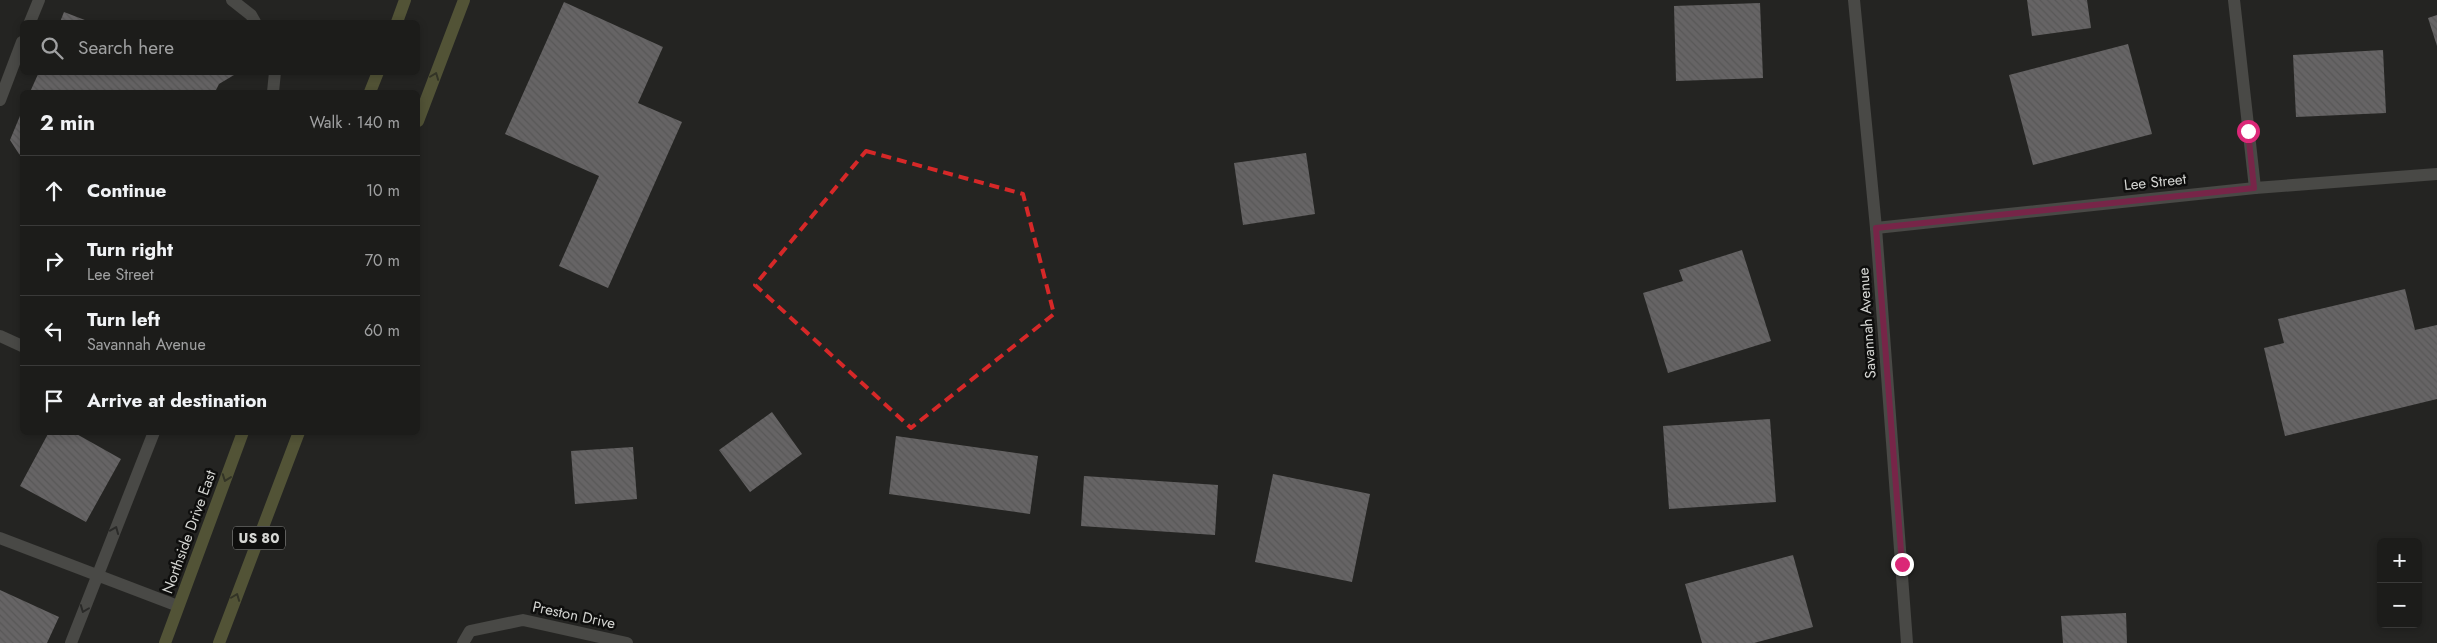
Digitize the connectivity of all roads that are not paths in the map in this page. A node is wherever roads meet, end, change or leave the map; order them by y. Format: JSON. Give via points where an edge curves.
{"nodes":[{"id":1,"x":39,"y":0,"type":"edge"},
{"id":2,"x":232,"y":0,"type":"edge"},
{"id":3,"x":405,"y":0,"type":"edge"},
{"id":4,"x":464,"y":0,"type":"edge"},
{"id":5,"x":1854,"y":0,"type":"edge"},
{"id":6,"x":2234,"y":0,"type":"edge"},
{"id":7,"x":31,"y":20,"type":"edge"},
{"id":8,"x":254,"y":20,"type":"edge"},
{"id":9,"x":398,"y":20,"type":"edge"},
{"id":10,"x":20,"y":47,"type":"edge"},
{"id":11,"x":275,"y":75,"type":"edge"},
{"id":12,"x":377,"y":75,"type":"edge"},
{"id":13,"x":274,"y":90,"type":"edge"},
{"id":14,"x":371,"y":90,"type":"edge"},
{"id":15,"x":0,"y":100,"type":"edge"},
{"id":16,"x":420,"y":116,"type":"edge"},
{"id":17,"x":2437,"y":174,"type":"edge"},
{"id":18,"x":2254,"y":188,"type":"junction"},
{"id":19,"x":1876,"y":228,"type":"junction"},
{"id":20,"x":0,"y":336,"type":"edge"},
{"id":21,"x":20,"y":345,"type":"edge"},
{"id":22,"x":153,"y":435,"type":"edge"},
{"id":23,"x":242,"y":435,"type":"edge"},
{"id":24,"x":298,"y":435,"type":"edge"},
{"id":25,"x":0,"y":538,"type":"edge"},
{"id":26,"x":97,"y":575,"type":"junction"},
{"id":27,"x":178,"y":606,"type":"junction"},
{"id":28,"x":71,"y":643,"type":"edge"},
{"id":29,"x":165,"y":643,"type":"edge"},
{"id":30,"x":219,"y":643,"type":"edge"},
{"id":31,"x":463,"y":643,"type":"edge"},
{"id":32,"x":627,"y":643,"type":"edge"},
{"id":33,"x":1907,"y":643,"type":"edge"}],
"edges":[{"from":1,"to":7,"type":"street"},
{"from":2,"to":8,"type":"street"},
{"from":3,"to":9,"type":"main road"},
{"from":16,"to":4,"type":"main road","one_way":true},
{"from":5,"to":19,"type":"street","name":"Savannah Avenue"},
{"from":6,"to":18,"type":"street"},
{"from":10,"to":15,"type":"street"},
{"from":11,"to":13,"type":"street"},
{"from":12,"to":14,"type":"main road"},
{"from":17,"to":18,"type":"street","name":"Lee Street"},
{"from":18,"to":19,"type":"street","name":"Lee Street"},
{"from":19,"to":33,"type":"street","name":"Savannah Avenue"},
{"from":20,"to":21,"type":"street"},
{"from":26,"to":22,"type":"street","one_way":true},
{"from":23,"to":27,"type":"main road","name":"Northside Drive East","one_way":true},
{"from":30,"to":24,"type":"main road","number":"US 80","one_way":true},
{"from":25,"to":26,"type":"street"},
{"from":26,"to":27,"type":"street"},
{"from":26,"to":28,"type":"street","one_way":true},
{"from":27,"to":29,"type":"main road","name":"Northside Drive East"},
{"from":31,"to":32,"type":"street","name":"Preston Drive","via":[[470,630],[523,620]]}]}
